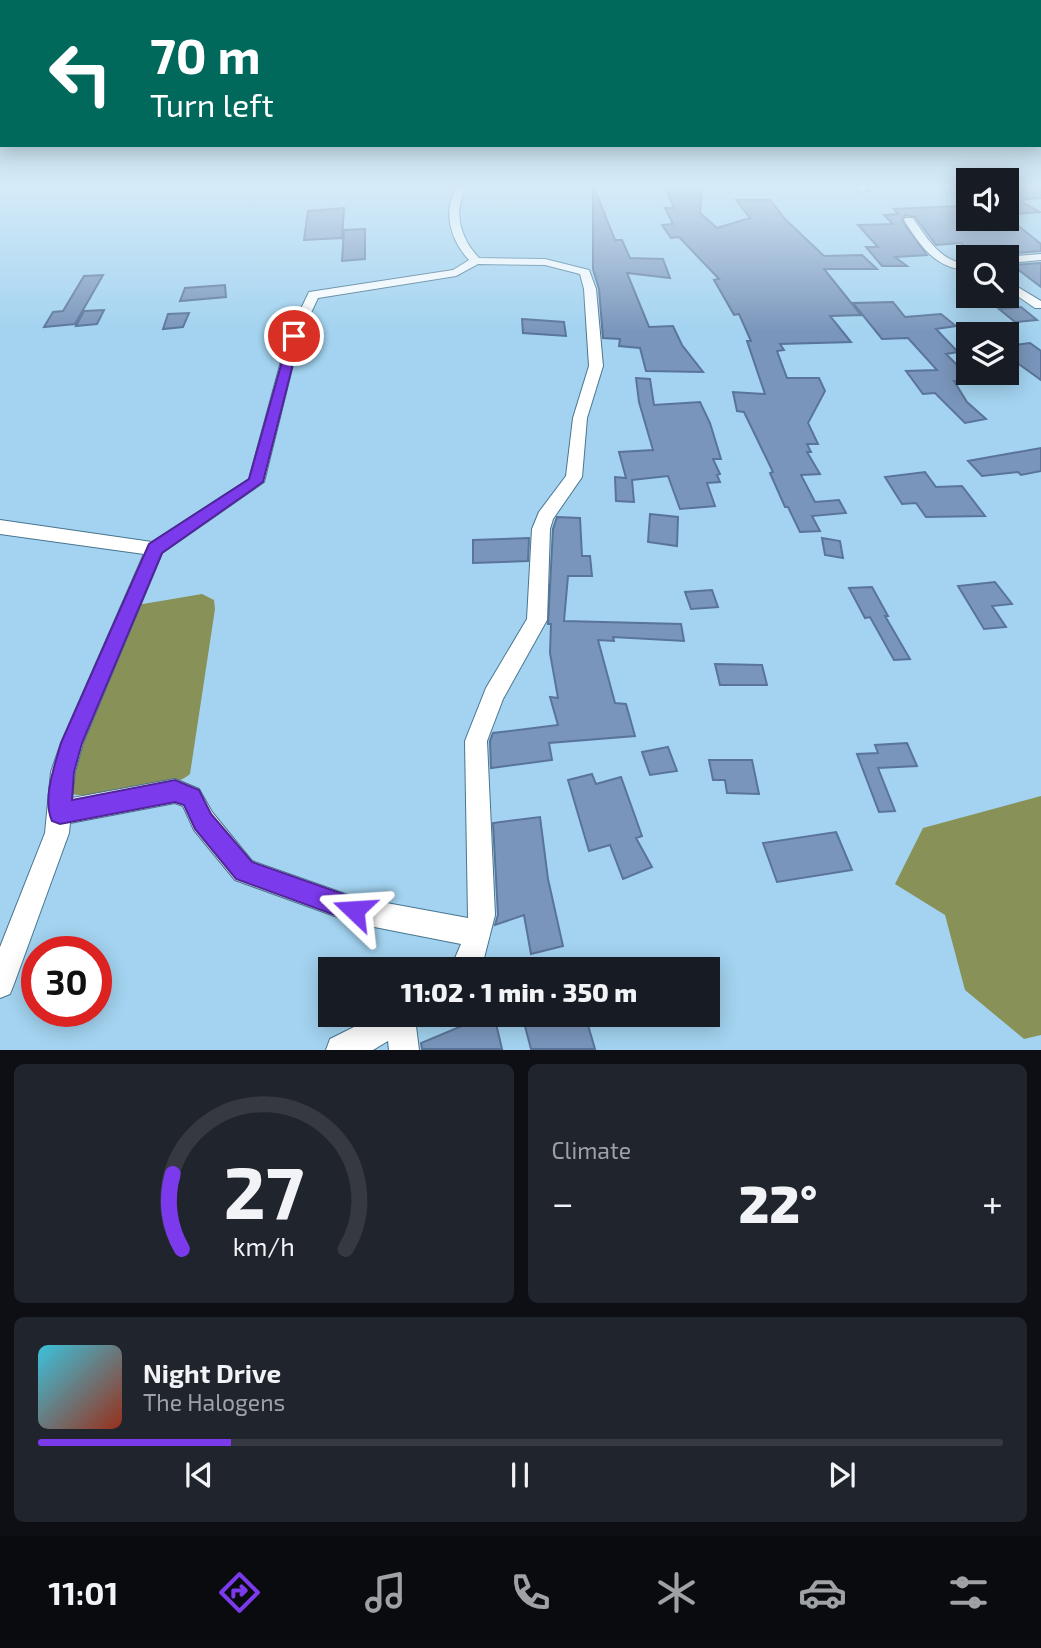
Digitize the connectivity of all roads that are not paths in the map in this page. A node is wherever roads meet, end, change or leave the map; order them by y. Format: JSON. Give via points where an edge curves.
{"nodes":[{"id":1,"x":459,"y":234,"type":"edge"},
{"id":2,"x":918,"y":234,"type":"edge"},
{"id":3,"x":1041,"y":257,"type":"edge"},
{"id":4,"x":1019,"y":259,"type":"edge"},
{"id":5,"x":476,"y":261,"type":"junction"},
{"id":6,"x":956,"y":266,"type":"edge"},
{"id":7,"x":1019,"y":292,"type":"edge"},
{"id":8,"x":1039,"y":305,"type":"dead end"},
{"id":9,"x":0,"y":527,"type":"edge"},
{"id":10,"x":155,"y":549,"type":"junction"},
{"id":11,"x":60,"y":813,"type":"junction"},
{"id":12,"x":478,"y":934,"type":"junction"},
{"id":13,"x":471,"y":957,"type":"edge"},
{"id":14,"x":0,"y":984,"type":"edge"},
{"id":15,"x":404,"y":1028,"type":"edge"},
{"id":16,"x":341,"y":1049,"type":"edge"}],
"edges":[{"from":1,"to":5,"type":"street","via":[[461,245]]},
{"from":2,"to":6,"type":"street","via":[[927,247]]},
{"from":3,"to":4,"type":"street"},
{"from":5,"to":10,"type":"street","via":[[456,273],[313,295],[294,336],[256,482]]},
{"from":5,"to":12,"type":"street","via":[[551,262],[585,272],[596,366],[580,418],[574,477],[541,529],[537,620],[494,695],[475,741],[482,915]]},
{"from":7,"to":8,"type":"street"},
{"from":9,"to":10,"type":"street"},
{"from":10,"to":11,"type":"street","via":[[72,743],[63,772]]},
{"from":11,"to":12,"type":"street","via":[[175,791],[191,797],[203,821],[244,871],[354,910]]},
{"from":11,"to":14,"type":"street","via":[[57,833]]},
{"from":12,"to":13,"type":"street"},
{"from":15,"to":16,"type":"street"}]}
